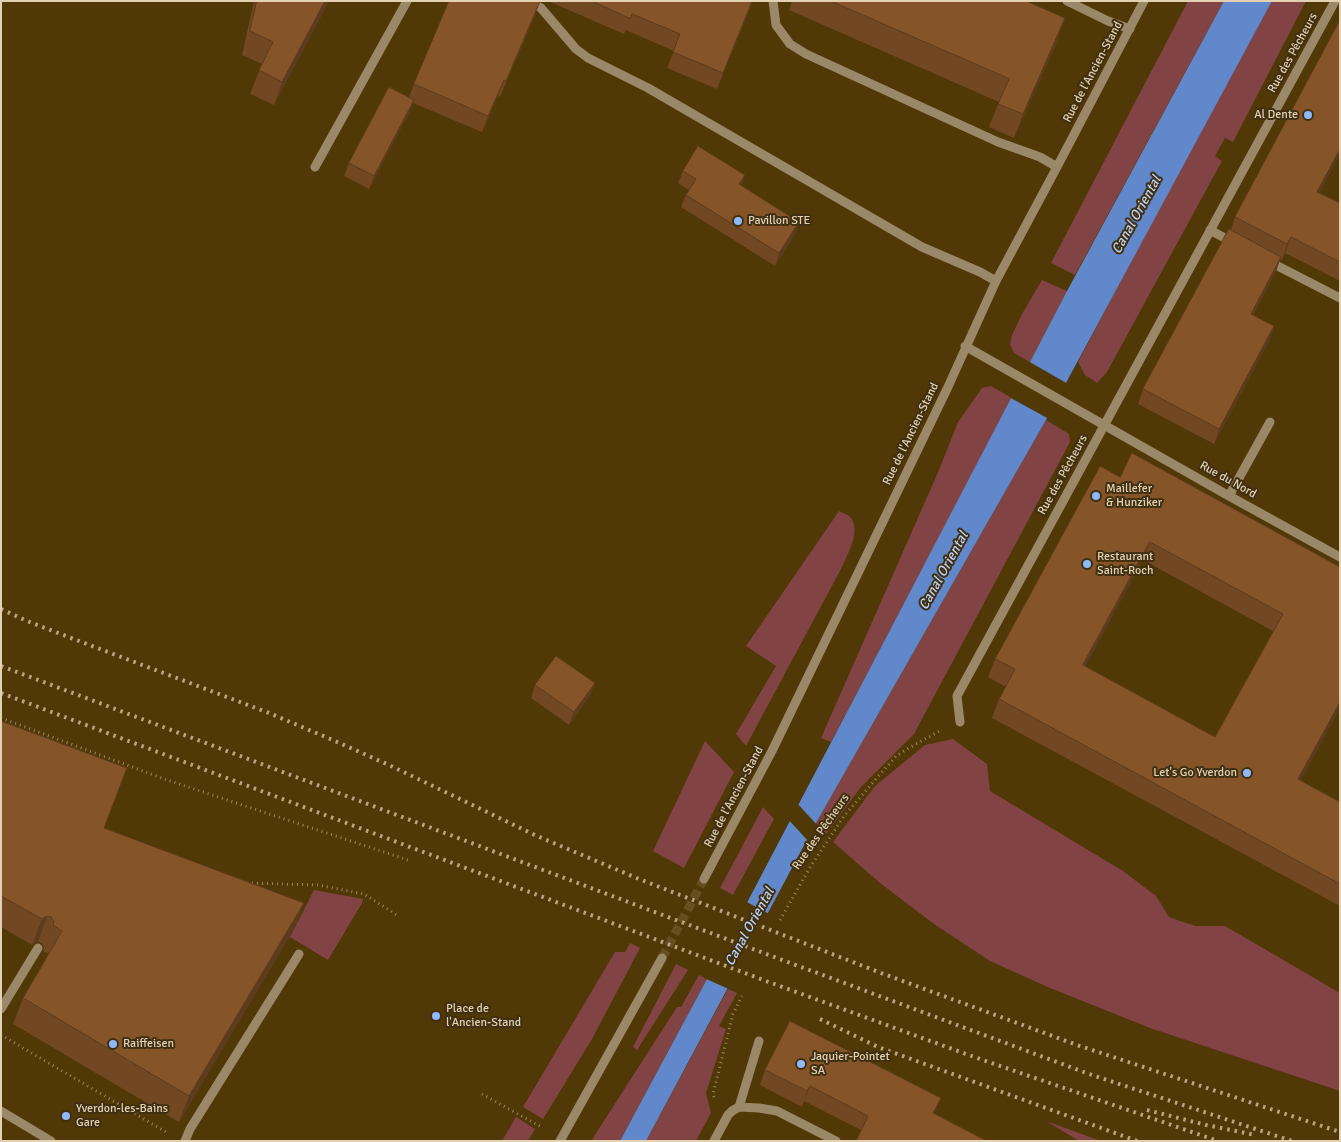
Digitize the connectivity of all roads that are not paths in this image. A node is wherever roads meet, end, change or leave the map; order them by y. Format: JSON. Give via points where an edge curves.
{"nodes":[{"id":1,"x":407,"y":1,"type":"edge"},
{"id":2,"x":528,"y":1,"type":"edge"},
{"id":3,"x":774,"y":1,"type":"edge"},
{"id":4,"x":1067,"y":1,"type":"edge"},
{"id":5,"x":1144,"y":1,"type":"edge"},
{"id":6,"x":1335,"y":1,"type":"edge"},
{"id":7,"x":1130,"y":29,"type":"junction"},
{"id":8,"x":1057,"y":167,"type":"junction"},
{"id":9,"x":315,"y":168,"type":"dead end"},
{"id":10,"x":1210,"y":230,"type":"junction"},
{"id":11,"x":1245,"y":248,"type":"edge"},
{"id":12,"x":1262,"y":257,"type":"edge"},
{"id":13,"x":996,"y":281,"type":"junction"},
{"id":14,"x":1340,"y":298,"type":"edge"},
{"id":15,"x":965,"y":346,"type":"junction"},
{"id":16,"x":1270,"y":422,"type":"dead end"},
{"id":17,"x":1104,"y":425,"type":"junction"},
{"id":18,"x":1230,"y":496,"type":"junction"},
{"id":19,"x":1340,"y":557,"type":"edge"},
{"id":20,"x":960,"y":722,"type":"road end"},
{"id":21,"x":704,"y":879,"type":"tunnel mouth"},
{"id":22,"x":38,"y":948,"type":"edge"},
{"id":23,"x":299,"y":954,"type":"dead end"},
{"id":24,"x":662,"y":958,"type":"tunnel mouth"},
{"id":25,"x":1,"y":1009,"type":"edge"},
{"id":26,"x":759,"y":1041,"type":"dead end"},
{"id":27,"x":739,"y":1107,"type":"junction"},
{"id":28,"x":1,"y":1111,"type":"edge"},
{"id":29,"x":52,"y":1141,"type":"edge"},
{"id":30,"x":184,"y":1141,"type":"edge"},
{"id":31,"x":560,"y":1141,"type":"edge"},
{"id":32,"x":714,"y":1141,"type":"edge"},
{"id":33,"x":836,"y":1141,"type":"edge"}],
"edges":[{"from":1,"to":9,"type":"street"},
{"from":2,"to":13,"type":"street","via":[[541,8],[576,49],[588,58],[648,88],[922,247]]},
{"from":3,"to":8,"type":"street","via":[[776,25],[790,44],[806,54]]},
{"from":4,"to":7,"type":"street"},
{"from":5,"to":7,"type":"street","name":"Rue de l'Ancien-Stand"},
{"from":6,"to":10,"type":"street","name":"Rue des Pêcheurs"},
{"from":7,"to":8,"type":"street","name":"Rue de l'Ancien-Stand"},
{"from":8,"to":13,"type":"street","name":"Rue de l'Ancien-Stand"},
{"from":10,"to":11,"type":"street"},
{"from":10,"to":17,"type":"street","name":"Rue des Pêcheurs"},
{"from":12,"to":14,"type":"street"},
{"from":13,"to":15,"type":"street","name":"Rue de l'Ancien-Stand"},
{"from":15,"to":17,"type":"street","name":"Rue du Nord"},
{"from":15,"to":21,"type":"street","name":"Rue de l'Ancien-Stand","via":[[772,751]]},
{"from":16,"to":18,"type":"street"},
{"from":17,"to":18,"type":"street","name":"Rue du Nord"},
{"from":17,"to":20,"type":"street","name":"Rue des Pêcheurs","via":[[956,696]]},
{"from":18,"to":19,"type":"street","name":"Rue du Nord"},
{"from":22,"to":25,"type":"street"},
{"from":23,"to":30,"type":"street"},
{"from":24,"to":31,"type":"street"},
{"from":26,"to":27,"type":"street"},
{"from":27,"to":32,"type":"street","via":[[728,1115]]},
{"from":27,"to":33,"type":"street","via":[[777,1111]]},
{"from":28,"to":29,"type":"street"}]}
